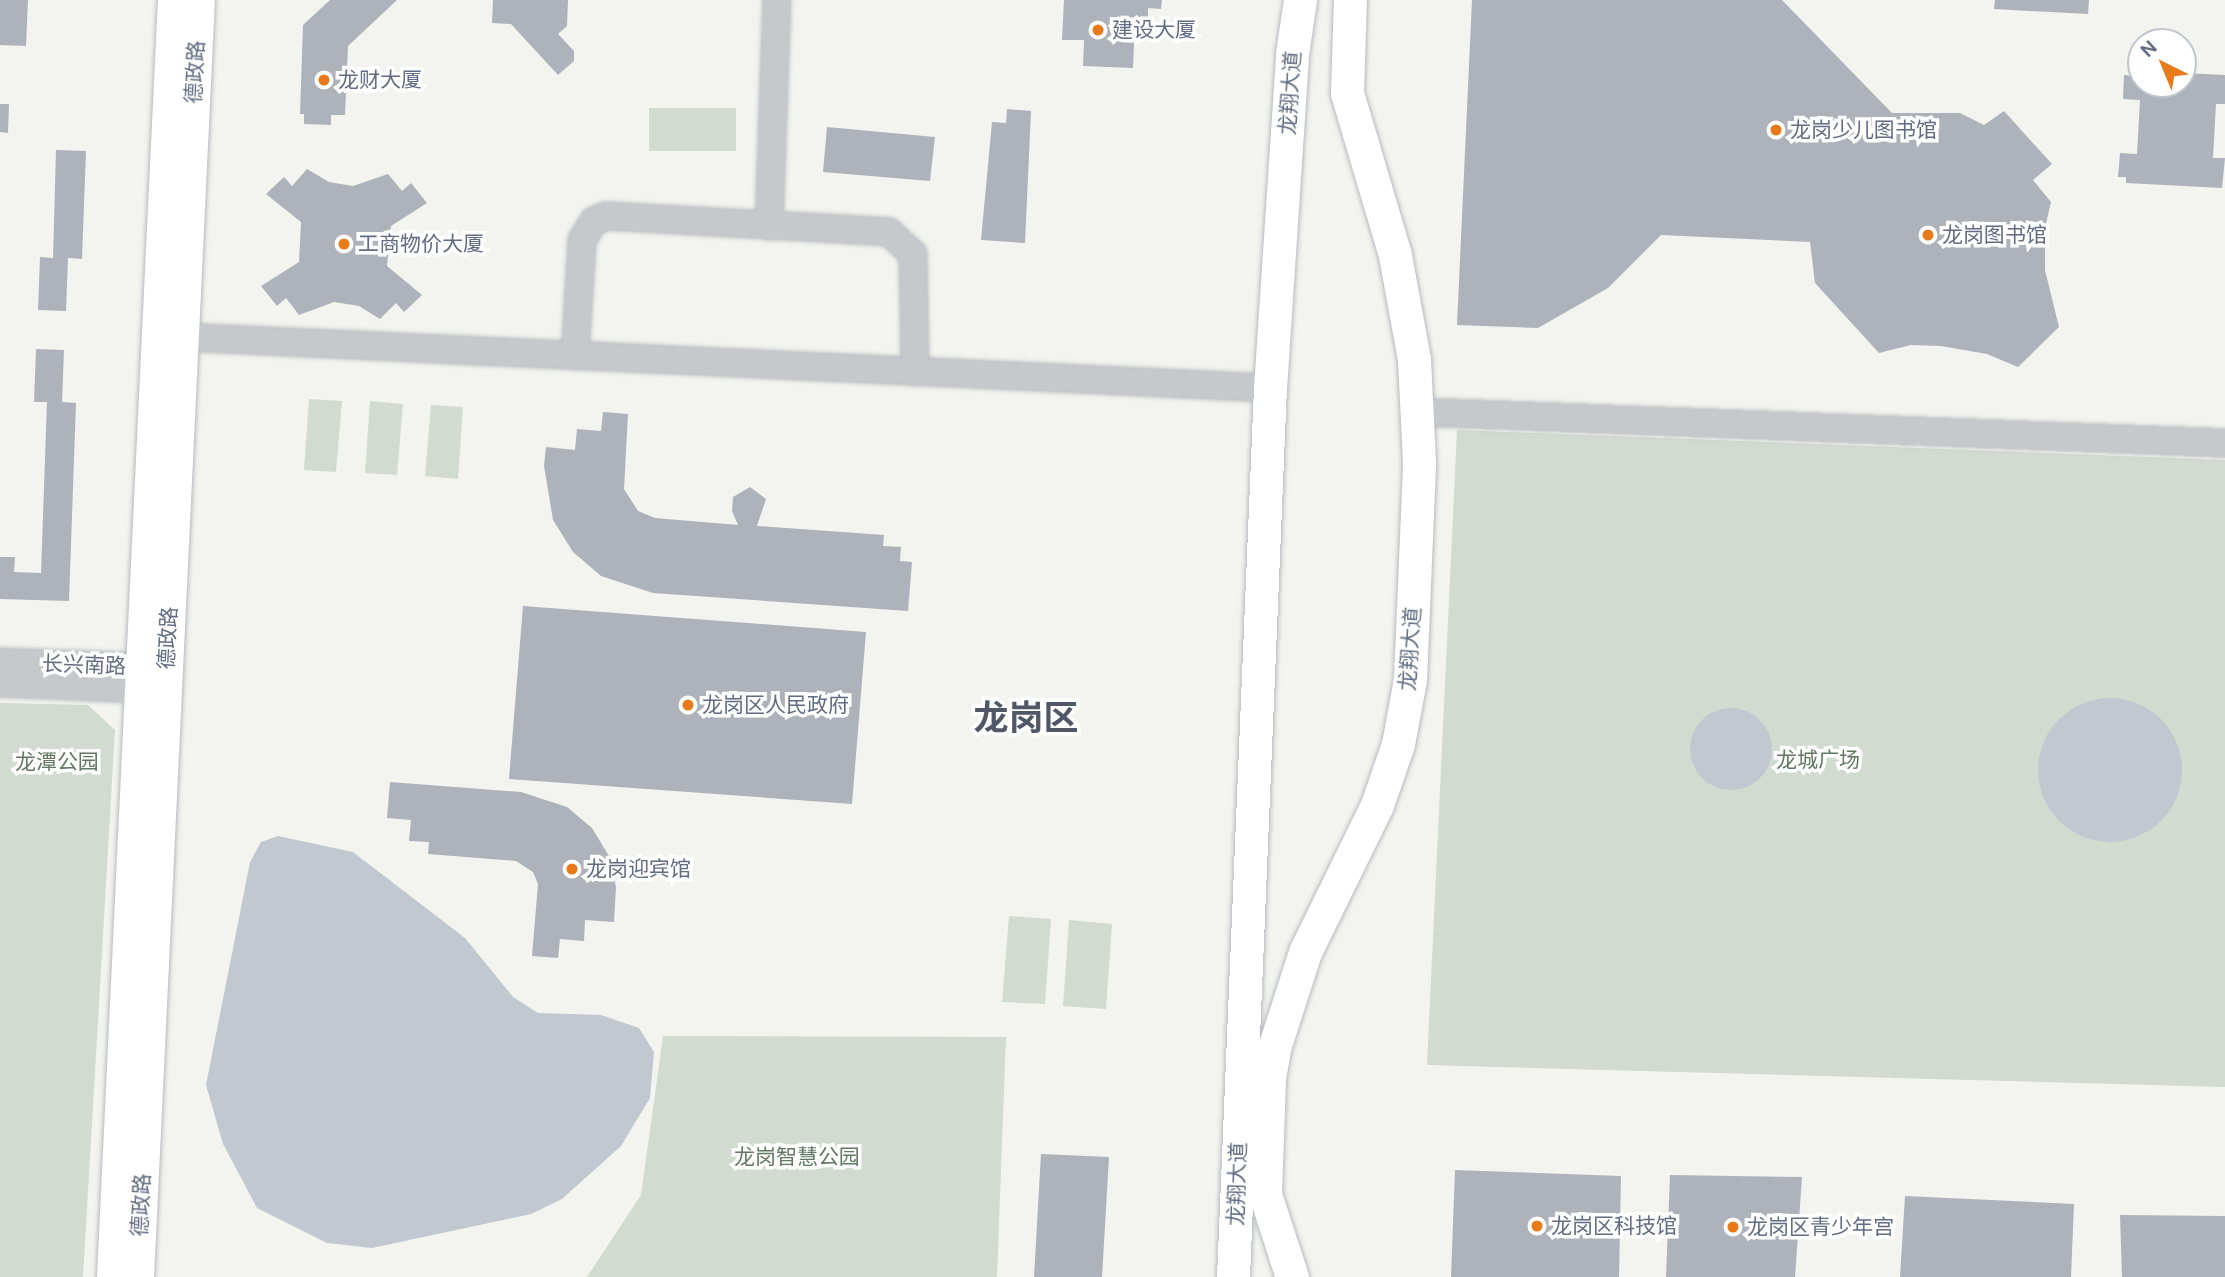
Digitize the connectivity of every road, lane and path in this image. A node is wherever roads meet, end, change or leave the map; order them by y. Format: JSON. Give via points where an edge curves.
{"nodes":[{"id":1,"x":174,"y":0,"type":"edge"},
{"id":2,"x":198,"y":0,"type":"edge"},
{"id":3,"x":777,"y":0,"type":"edge"},
{"id":4,"x":1289,"y":0,"type":"edge"},
{"id":5,"x":1300,"y":0,"type":"edge"},
{"id":6,"x":1350,"y":0,"type":"edge"},
{"id":7,"x":1292,"y":54,"type":"junction"},
{"id":8,"x":769,"y":226,"type":"junction"},
{"id":9,"x":170,"y":339,"type":"junction"},
{"id":10,"x":575,"y":356,"type":"junction"},
{"id":11,"x":915,"y":372,"type":"junction"},
{"id":12,"x":1270,"y":388,"type":"junction"},
{"id":13,"x":1418,"y":412,"type":"junction"},
{"id":14,"x":2225,"y":443,"type":"edge"},
{"id":15,"x":0,"y":662,"type":"edge"},
{"id":16,"x":150,"y":678,"type":"junction"},
{"id":17,"x":0,"y":683,"type":"edge"},
{"id":18,"x":113,"y":1277,"type":"edge"},
{"id":19,"x":137,"y":1277,"type":"edge"},
{"id":20,"x":1233,"y":1277,"type":"edge"},
{"id":21,"x":1292,"y":1277,"type":"edge"}],
"edges":[{"from":1,"to":9,"type":"main road","name":"德政路"},
{"from":2,"to":9,"type":"main road","name":"德政路"},
{"from":3,"to":8,"type":"street"},
{"from":4,"to":7,"type":"main road"},
{"from":5,"to":7,"type":"main road","name":"龙翔大道"},
{"from":6,"to":13,"type":"main road","name":"龙翔大道","via":[[1347,93],[1407,307]]},
{"from":7,"to":12,"type":"main road","name":"龙翔大道"},
{"from":8,"to":10,"type":"street","via":[[607,216],[594,221],[582,240]]},
{"from":8,"to":11,"type":"street","via":[[880,230],[906,244],[915,268]]},
{"from":9,"to":10,"type":"street"},
{"from":9,"to":16,"type":"main road","name":"德政路"},
{"from":10,"to":11,"type":"street"},
{"from":11,"to":12,"type":"street"},
{"from":12,"to":20,"type":"main road","name":"龙翔大道"},
{"from":13,"to":14,"type":"street"},
{"from":13,"to":21,"type":"main road","name":"龙翔大道","via":[[1410,680],[1405,712],[1377,806],[1301,962],[1269,1078],[1265,1194]]},
{"from":15,"to":16,"type":"street","name":"长兴南路"},
{"from":16,"to":17,"type":"street","name":"长兴南路"},
{"from":16,"to":18,"type":"main road","name":"德政路"},
{"from":16,"to":19,"type":"main road","name":"德政路"}]}
